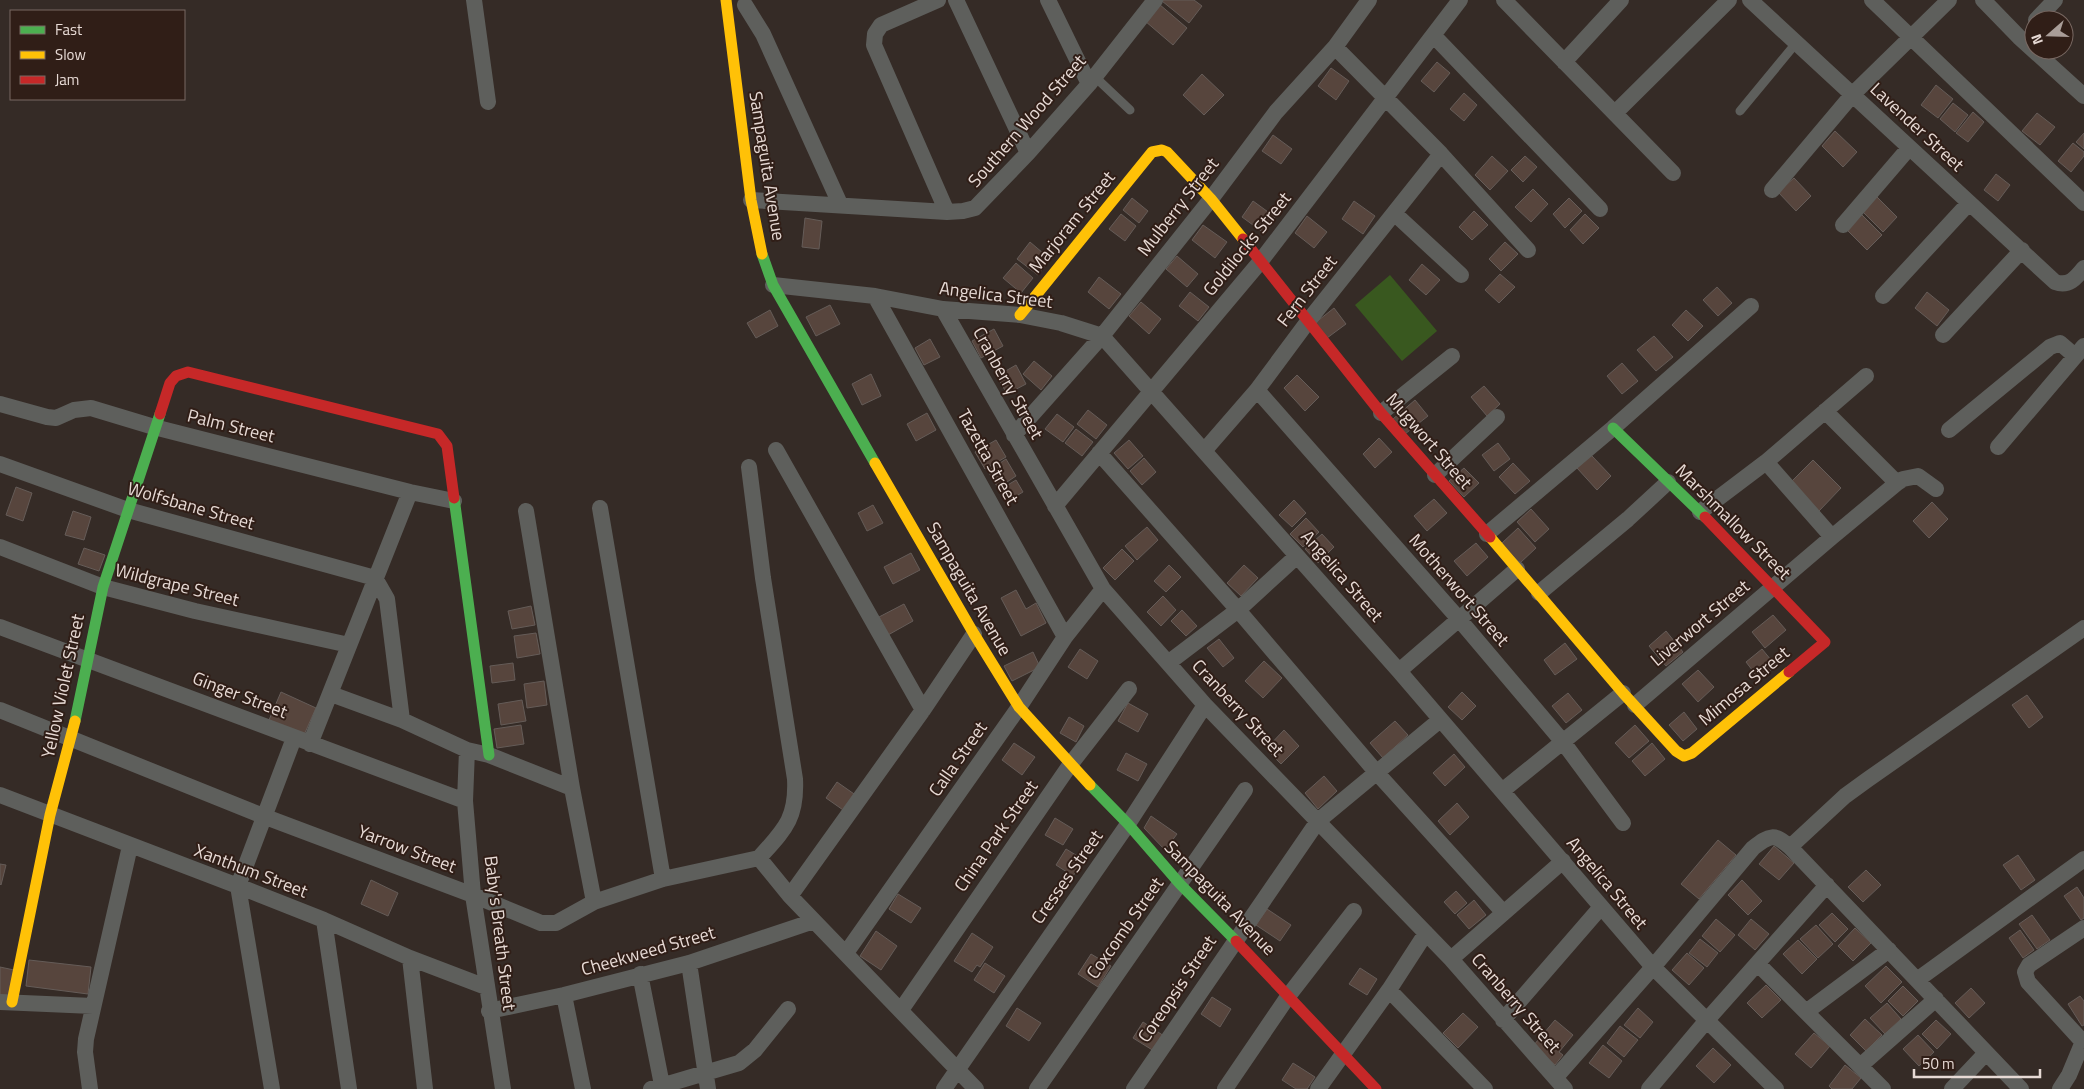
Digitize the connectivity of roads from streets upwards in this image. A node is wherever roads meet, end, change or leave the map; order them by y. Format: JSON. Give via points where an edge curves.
{"nodes":[{"id":1,"x":474,"y":0,"type":"edge"},
{"id":2,"x":726,"y":0,"type":"edge"},
{"id":3,"x":938,"y":0,"type":"edge"},
{"id":4,"x":956,"y":0,"type":"edge"},
{"id":5,"x":1048,"y":0,"type":"edge"},
{"id":6,"x":1156,"y":0,"type":"edge"},
{"id":7,"x":1369,"y":0,"type":"edge"},
{"id":8,"x":1460,"y":0,"type":"edge"},
{"id":9,"x":1504,"y":0,"type":"edge"},
{"id":10,"x":1619,"y":0,"type":"edge"},
{"id":11,"x":1729,"y":0,"type":"edge"},
{"id":12,"x":1750,"y":0,"type":"edge"},
{"id":13,"x":1872,"y":0,"type":"edge"},
{"id":14,"x":1949,"y":0,"type":"edge"},
{"id":15,"x":1984,"y":0,"type":"edge"},
{"id":16,"x":2055,"y":0,"type":"edge"},
{"id":17,"x":749,"y":3,"type":"edge"},
{"id":18,"x":2045,"y":10,"type":"edge"},
{"id":19,"x":728,"y":19,"type":"junction"},
{"id":20,"x":2024,"y":32,"type":"edge"},
{"id":21,"x":1434,"y":36,"type":"junction"},
{"id":22,"x":1912,"y":36,"type":"junction"},
{"id":23,"x":2019,"y":37,"type":"junction"},
{"id":24,"x":1335,"y":47,"type":"junction"},
{"id":25,"x":1564,"y":62,"type":"junction"},
{"id":26,"x":1092,"y":80,"type":"junction"},
{"id":27,"x":2082,"y":91,"type":"edge"},
{"id":28,"x":1852,"y":94,"type":"junction"},
{"id":29,"x":1386,"y":99,"type":"junction"},
{"id":30,"x":488,"y":102,"type":"dead end"},
{"id":31,"x":1615,"y":113,"type":"junction"},
{"id":32,"x":1908,"y":148,"type":"junction"},
{"id":33,"x":1152,"y":152,"type":"joint"},
{"id":34,"x":1028,"y":153,"type":"junction"},
{"id":35,"x":1441,"y":154,"type":"junction"},
{"id":36,"x":1673,"y":173,"type":"dead end"},
{"id":37,"x":1772,"y":190,"type":"dead end"},
{"id":38,"x":1211,"y":199,"type":"junction"},
{"id":39,"x":751,"y":200,"type":"junction"},
{"id":40,"x":1969,"y":203,"type":"junction"},
{"id":41,"x":2084,"y":203,"type":"edge"},
{"id":42,"x":840,"y":204,"type":"junction"},
{"id":43,"x":1600,"y":209,"type":"dead end"},
{"id":44,"x":947,"y":212,"type":"junction"},
{"id":45,"x":1394,"y":212,"type":"junction"},
{"id":46,"x":1842,"y":225,"type":"dead end"},
{"id":47,"x":1528,"y":250,"type":"dead end"},
{"id":48,"x":2022,"y":250,"type":"junction"},
{"id":49,"x":1260,"y":262,"type":"junction"},
{"id":50,"x":2084,"y":268,"type":"edge"},
{"id":51,"x":1461,"y":275,"type":"dead end"},
{"id":52,"x":773,"y":285,"type":"junction"},
{"id":53,"x":875,"y":296,"type":"junction"},
{"id":54,"x":1883,"y":296,"type":"dead end"},
{"id":55,"x":1751,"y":306,"type":"dead end"},
{"id":56,"x":943,"y":309,"type":"junction"},
{"id":57,"x":1020,"y":314,"type":"junction"},
{"id":58,"x":1309,"y":320,"type":"junction"},
{"id":59,"x":1943,"y":335,"type":"dead end"},
{"id":60,"x":1102,"y":336,"type":"junction"},
{"id":61,"x":2079,"y":351,"type":"edge"},
{"id":62,"x":1452,"y":356,"type":"dead end"},
{"id":63,"x":1866,"y":376,"type":"dead end"},
{"id":64,"x":1256,"y":390,"type":"junction"},
{"id":65,"x":1152,"y":392,"type":"junction"},
{"id":66,"x":1,"y":408,"type":"edge"},
{"id":67,"x":1825,"y":411,"type":"junction"},
{"id":68,"x":1381,"y":413,"type":"junction"},
{"id":69,"x":1497,"y":417,"type":"dead end"},
{"id":70,"x":154,"y":427,"type":"junction"},
{"id":71,"x":1613,"y":428,"type":"junction"},
{"id":72,"x":1949,"y":430,"type":"dead end"},
{"id":73,"x":1014,"y":436,"type":"junction"},
{"id":74,"x":1998,"y":447,"type":"dead end"},
{"id":75,"x":776,"y":450,"type":"dead end"},
{"id":76,"x":1204,"y":451,"type":"junction"},
{"id":77,"x":1099,"y":453,"type":"junction"},
{"id":78,"x":1766,"y":462,"type":"junction"},
{"id":79,"x":0,"y":464,"type":"edge"},
{"id":80,"x":749,"y":467,"type":"dead end"},
{"id":81,"x":1435,"y":475,"type":"junction"},
{"id":82,"x":1668,"y":482,"type":"junction"},
{"id":83,"x":1897,"y":484,"type":"junction"},
{"id":84,"x":1936,"y":489,"type":"dead end"},
{"id":85,"x":410,"y":492,"type":"junction"},
{"id":86,"x":454,"y":501,"type":"junction"},
{"id":87,"x":1055,"y":506,"type":"junction"},
{"id":88,"x":600,"y":508,"type":"dead end"},
{"id":89,"x":128,"y":510,"type":"junction"},
{"id":90,"x":526,"y":511,"type":"dead end"},
{"id":91,"x":1700,"y":512,"type":"junction"},
{"id":92,"x":1487,"y":534,"type":"junction"},
{"id":93,"x":1832,"y":536,"type":"junction"},
{"id":94,"x":0,"y":548,"type":"edge"},
{"id":95,"x":1297,"y":556,"type":"junction"},
{"id":96,"x":1517,"y":568,"type":"junction"},
{"id":97,"x":375,"y":578,"type":"junction"},
{"id":98,"x":103,"y":587,"type":"junction"},
{"id":99,"x":1774,"y":587,"type":"junction"},
{"id":100,"x":1103,"y":588,"type":"junction"},
{"id":101,"x":1539,"y":593,"type":"junction"},
{"id":102,"x":1238,"y":610,"type":"junction"},
{"id":103,"x":1458,"y":618,"type":"junction"},
{"id":104,"x":0,"y":627,"type":"edge"},
{"id":105,"x":2084,"y":628,"type":"edge"},
{"id":106,"x":974,"y":634,"type":"junction"},
{"id":107,"x":1065,"y":637,"type":"junction"},
{"id":108,"x":1825,"y":642,"type":"joint"},
{"id":109,"x":349,"y":645,"type":"junction"},
{"id":110,"x":87,"y":658,"type":"junction"},
{"id":111,"x":1168,"y":663,"type":"junction"},
{"id":112,"x":1399,"y":671,"type":"junction"},
{"id":113,"x":1130,"y":689,"type":"dead end"},
{"id":114,"x":1623,"y":693,"type":"junction"},
{"id":115,"x":331,"y":694,"type":"junction"},
{"id":116,"x":1205,"y":705,"type":"junction"},
{"id":117,"x":1635,"y":705,"type":"junction"},
{"id":118,"x":1019,"y":707,"type":"junction"},
{"id":119,"x":0,"y":710,"type":"edge"},
{"id":120,"x":922,"y":710,"type":"junction"},
{"id":121,"x":402,"y":720,"type":"junction"},
{"id":122,"x":1440,"y":720,"type":"junction"},
{"id":123,"x":72,"y":738,"type":"junction"},
{"id":124,"x":294,"y":738,"type":"junction"},
{"id":125,"x":1563,"y":742,"type":"junction"},
{"id":126,"x":310,"y":744,"type":"junction"},
{"id":127,"x":467,"y":750,"type":"junction"},
{"id":128,"x":489,"y":755,"type":"junction"},
{"id":129,"x":1684,"y":756,"type":"joint"},
{"id":130,"x":1070,"y":766,"type":"junction"},
{"id":131,"x":1377,"y":773,"type":"junction"},
{"id":132,"x":572,"y":788,"type":"junction"},
{"id":133,"x":1245,"y":790,"type":"dead end"},
{"id":134,"x":1502,"y":790,"type":"junction"},
{"id":135,"x":0,"y":795,"type":"edge"},
{"id":136,"x":465,"y":800,"type":"junction"},
{"id":137,"x":50,"y":815,"type":"junction"},
{"id":138,"x":263,"y":816,"type":"junction"},
{"id":139,"x":1318,"y":821,"type":"junction"},
{"id":140,"x":1623,"y":823,"type":"dead end"},
{"id":141,"x":1128,"y":824,"type":"junction"},
{"id":142,"x":130,"y":846,"type":"junction"},
{"id":143,"x":1790,"y":847,"type":"junction"},
{"id":144,"x":759,"y":858,"type":"junction"},
{"id":145,"x":2084,"y":859,"type":"edge"},
{"id":146,"x":1563,"y":861,"type":"junction"},
{"id":147,"x":663,"y":879,"type":"junction"},
{"id":148,"x":1180,"y":884,"type":"junction"},
{"id":149,"x":1827,"y":885,"type":"junction"},
{"id":150,"x":238,"y":886,"type":"junction"},
{"id":151,"x":473,"y":895,"type":"junction"},
{"id":152,"x":790,"y":896,"type":"junction"},
{"id":153,"x":594,"y":902,"type":"junction"},
{"id":154,"x":1601,"y":907,"type":"junction"},
{"id":155,"x":1354,"y":911,"type":"dead end"},
{"id":156,"x":1503,"y":912,"type":"junction"},
{"id":157,"x":324,"y":920,"type":"junction"},
{"id":158,"x":814,"y":922,"type":"junction"},
{"id":159,"x":2084,"y":928,"type":"edge"},
{"id":160,"x":1426,"y":933,"type":"junction"},
{"id":161,"x":1235,"y":940,"type":"junction"},
{"id":162,"x":1889,"y":950,"type":"junction"},
{"id":163,"x":846,"y":953,"type":"junction"},
{"id":164,"x":410,"y":958,"type":"junction"},
{"id":165,"x":1451,"y":959,"type":"junction"},
{"id":166,"x":689,"y":963,"type":"junction"},
{"id":167,"x":1758,"y":964,"type":"junction"},
{"id":168,"x":1653,"y":967,"type":"junction"},
{"id":169,"x":640,"y":974,"type":"junction"},
{"id":170,"x":1917,"y":980,"type":"junction"},
{"id":171,"x":486,"y":987,"type":"junction"},
{"id":172,"x":1389,"y":990,"type":"junction"},
{"id":173,"x":564,"y":995,"type":"junction"},
{"id":174,"x":1289,"y":995,"type":"junction"},
{"id":175,"x":1936,"y":999,"type":"junction"},
{"id":176,"x":6,"y":1002,"type":"edge"},
{"id":177,"x":93,"y":1006,"type":"junction"},
{"id":178,"x":788,"y":1009,"type":"dead end"},
{"id":179,"x":901,"y":1010,"type":"junction"},
{"id":180,"x":489,"y":1011,"type":"junction"},
{"id":181,"x":1806,"y":1012,"type":"junction"},
{"id":182,"x":1503,"y":1020,"type":"junction"},
{"id":183,"x":1707,"y":1020,"type":"junction"},
{"id":184,"x":2083,"y":1040,"type":"edge"},
{"id":185,"x":1986,"y":1053,"type":"junction"},
{"id":186,"x":1342,"y":1054,"type":"junction"},
{"id":187,"x":1860,"y":1066,"type":"junction"},
{"id":188,"x":957,"y":1068,"type":"junction"},
{"id":189,"x":707,"y":1081,"type":"edge"},
{"id":190,"x":1560,"y":1083,"type":"edge"},
{"id":191,"x":656,"y":1087,"type":"edge"},
{"id":192,"x":1769,"y":1087,"type":"edge"},
{"id":193,"x":90,"y":1089,"type":"edge"},
{"id":194,"x":272,"y":1089,"type":"edge"},
{"id":195,"x":349,"y":1089,"type":"edge"},
{"id":196,"x":425,"y":1089,"type":"edge"},
{"id":197,"x":503,"y":1089,"type":"edge"},
{"id":198,"x":583,"y":1089,"type":"edge"},
{"id":199,"x":944,"y":1089,"type":"edge"},
{"id":200,"x":976,"y":1089,"type":"edge"},
{"id":201,"x":1037,"y":1089,"type":"edge"},
{"id":202,"x":1134,"y":1089,"type":"edge"},
{"id":203,"x":1225,"y":1089,"type":"edge"},
{"id":204,"x":1318,"y":1089,"type":"edge"},
{"id":205,"x":1376,"y":1089,"type":"edge"},
{"id":206,"x":1485,"y":1089,"type":"edge"},
{"id":207,"x":1649,"y":1089,"type":"edge"},
{"id":208,"x":1883,"y":1089,"type":"edge"},
{"id":209,"x":1952,"y":1089,"type":"edge"},
{"id":210,"x":2021,"y":1089,"type":"edge"},
{"id":211,"x":2060,"y":1089,"type":"edge"}],
"edges":[{"from":1,"to":30,"type":"street"},
{"from":2,"to":19,"type":"street","name":"Sampaguita Avenue"},
{"from":3,"to":44,"type":"street","via":[[881,25],[875,34],[874,44]]},
{"from":4,"to":34,"type":"street"},
{"from":5,"to":26,"type":"street"},
{"from":6,"to":26,"type":"street","name":"Southern Wood Street"},
{"from":7,"to":24,"type":"street","name":"Mulberry Street"},
{"from":8,"to":21,"type":"street","name":"Goldilocks Street"},
{"from":9,"to":25,"type":"street"},
{"from":10,"to":25,"type":"street"},
{"from":11,"to":31,"type":"street"},
{"from":12,"to":28,"type":"street","name":"Lavender Street"},
{"from":13,"to":22,"type":"street"},
{"from":14,"to":22,"type":"street"},
{"from":15,"to":23,"type":"street"},
{"from":16,"to":18,"type":"street"},
{"from":17,"to":19,"type":"street"},
{"from":17,"to":42,"type":"street"},
{"from":19,"to":39,"type":"street","name":"Sampaguita Avenue"},
{"from":20,"to":23,"type":"street"},
{"from":21,"to":29,"type":"street","name":"Goldilocks Street"},
{"from":21,"to":43,"type":"street"},
{"from":22,"to":28,"type":"street"},
{"from":22,"to":41,"type":"street"},
{"from":23,"to":27,"type":"street"},
{"from":24,"to":29,"type":"street"},
{"from":24,"to":38,"type":"street","name":"Mulberry Street","via":[[1276,112]]},
{"from":25,"to":31,"type":"street"},
{"from":26,"to":34,"type":"street","name":"Southern Wood Street"},
{"from":28,"to":32,"type":"street","name":"Lavender Street"},
{"from":28,"to":37,"type":"street"},
{"from":29,"to":35,"type":"street"},
{"from":29,"to":49,"type":"street","name":"Goldilocks Street"},
{"from":31,"to":36,"type":"street"},
{"from":32,"to":40,"type":"street","name":"Lavender Street"},
{"from":32,"to":46,"type":"street"},
{"from":33,"to":38,"type":"street","name":"Mugwort Street","via":[[1167,152]]},
{"from":33,"to":57,"type":"street","name":"Marjoram Street"},
{"from":34,"to":44,"type":"street","name":"Southern Wood Street","via":[[975,208]]},
{"from":35,"to":45,"type":"street","name":"Fern Street"},
{"from":35,"to":47,"type":"street"},
{"from":38,"to":49,"type":"street","name":"Mugwort Street"},
{"from":38,"to":60,"type":"street","name":"Mulberry Street"},
{"from":39,"to":42,"type":"street","name":"Southern Wood Street"},
{"from":39,"to":52,"type":"street","name":"Sampaguita Avenue","via":[[763,257]]},
{"from":40,"to":48,"type":"street","name":"Lavender Street"},
{"from":40,"to":54,"type":"street"},
{"from":42,"to":44,"type":"street","name":"Southern Wood Street"},
{"from":45,"to":51,"type":"street"},
{"from":45,"to":58,"type":"street","name":"Fern Street"},
{"from":48,"to":50,"type":"street","name":"Lavender Street","via":[[2062,285],[2068,284]]},
{"from":48,"to":59,"type":"street"},
{"from":49,"to":58,"type":"street","name":"Mugwort Street"},
{"from":49,"to":65,"type":"street","name":"Goldilocks Street"},
{"from":52,"to":53,"type":"street","name":"Angelica Street"},
{"from":52,"to":106,"type":"street","name":"Sampaguita Avenue"},
{"from":53,"to":56,"type":"street","name":"Angelica Street"},
{"from":53,"to":107,"type":"street","name":"Tazetta Street"},
{"from":55,"to":71,"type":"street"},
{"from":56,"to":57,"type":"street","name":"Angelica Street"},
{"from":56,"to":73,"type":"street","name":"Cranberry Street"},
{"from":57,"to":60,"type":"street","name":"Angelica Street"},
{"from":58,"to":64,"type":"street","name":"Fern Street"},
{"from":58,"to":68,"type":"street","name":"Mugwort Street"},
{"from":60,"to":65,"type":"street","name":"Angelica Street"},
{"from":60,"to":73,"type":"street","name":"Mulberry Street"},
{"from":61,"to":72,"type":"street","via":[[2060,343],[2050,347]]},
{"from":61,"to":74,"type":"street"},
{"from":62,"to":68,"type":"street"},
{"from":63,"to":67,"type":"street"},
{"from":64,"to":76,"type":"street","name":"Fern Street"},
{"from":64,"to":103,"type":"street","name":"Motherwort Street"},
{"from":65,"to":76,"type":"street","name":"Angelica Street"},
{"from":65,"to":77,"type":"street","name":"Goldilocks Street"},
{"from":66,"to":70,"type":"street","name":"Palm Street","via":[[47,418],[92,408]]},
{"from":67,"to":78,"type":"street"},
{"from":67,"to":83,"type":"street"},
{"from":68,"to":81,"type":"street","name":"Mugwort Street"},
{"from":69,"to":81,"type":"street"},
{"from":70,"to":85,"type":"street","name":"Palm Street"},
{"from":70,"to":86,"type":"street","name":"Yellow Violet Street","via":[[170,383],[176,376],[188,372],[438,434],[447,446]]},
{"from":70,"to":89,"type":"street","name":"Yellow Violet Street"},
{"from":71,"to":82,"type":"street","name":"Marshmallow Street"},
{"from":71,"to":92,"type":"street"},
{"from":73,"to":87,"type":"street","name":"Cranberry Street"},
{"from":75,"to":120,"type":"street"},
{"from":76,"to":95,"type":"street","name":"Angelica Street"},
{"from":77,"to":87,"type":"street","name":"Goldilocks Street"},
{"from":77,"to":102,"type":"street"},
{"from":78,"to":91,"type":"street"},
{"from":78,"to":93,"type":"street"},
{"from":79,"to":89,"type":"street","name":"Wolfsbane Street"},
{"from":80,"to":144,"type":"street","via":[[796,795],[789,822]]},
{"from":81,"to":92,"type":"street","name":"Mugwort Street"},
{"from":82,"to":91,"type":"street","name":"Marshmallow Street"},
{"from":82,"to":101,"type":"street"},
{"from":83,"to":84,"type":"street","via":[[1903,479],[1918,476]]},
{"from":83,"to":93,"type":"street","name":"Liverwort Street"},
{"from":85,"to":86,"type":"street","name":"Palm Street"},
{"from":85,"to":97,"type":"street"},
{"from":86,"to":128,"type":"street"},
{"from":87,"to":100,"type":"street","name":"Cranberry Street"},
{"from":88,"to":147,"type":"street"},
{"from":89,"to":97,"type":"street","name":"Wolfsbane Street"},
{"from":89,"to":98,"type":"street","name":"Yellow Violet Street"},
{"from":90,"to":132,"type":"street"},
{"from":91,"to":99,"type":"street","name":"Marshmallow Street"},
{"from":92,"to":96,"type":"street","name":"Mugwort Street"},
{"from":93,"to":99,"type":"street","name":"Liverwort Street"},
{"from":94,"to":98,"type":"street","name":"Wildgrape Street"},
{"from":95,"to":102,"type":"street"},
{"from":95,"to":112,"type":"street","name":"Angelica Street"},
{"from":96,"to":101,"type":"street","name":"Mugwort Street"},
{"from":96,"to":103,"type":"street"},
{"from":97,"to":109,"type":"street"},
{"from":97,"to":121,"type":"street","via":[[387,599]]},
{"from":98,"to":109,"type":"street","name":"Wildgrape Street"},
{"from":98,"to":110,"type":"street","name":"Yellow Violet Street"},
{"from":99,"to":108,"type":"street","name":"Marshmallow Street"},
{"from":99,"to":117,"type":"street","name":"Liverwort Street"},
{"from":100,"to":107,"type":"street","name":"Calla Street"},
{"from":100,"to":111,"type":"street","name":"Cranberry Street"},
{"from":101,"to":114,"type":"street","name":"Mugwort Street"},
{"from":102,"to":111,"type":"street"},
{"from":102,"to":131,"type":"street"},
{"from":103,"to":112,"type":"street"},
{"from":103,"to":125,"type":"street","name":"Motherwort Street"},
{"from":104,"to":110,"type":"street","name":"Ginger Street"},
{"from":105,"to":143,"type":"street","via":[[1845,796]]},
{"from":106,"to":118,"type":"street","name":"Sampaguita Avenue"},
{"from":106,"to":120,"type":"street"},
{"from":107,"to":118,"type":"street","name":"Calla Street"},
{"from":108,"to":129,"type":"street","name":"Mimosa Street","via":[[1692,753]]},
{"from":109,"to":115,"type":"street"},
{"from":110,"to":123,"type":"street","name":"Yellow Violet Street"},
{"from":110,"to":124,"type":"street","name":"Ginger Street"},
{"from":111,"to":116,"type":"street","name":"Cranberry Street"},
{"from":112,"to":122,"type":"street","name":"Angelica Street"},
{"from":113,"to":130,"type":"street","name":"China Park Street"},
{"from":114,"to":117,"type":"street","name":"Mugwort Street"},
{"from":114,"to":125,"type":"street"},
{"from":115,"to":121,"type":"street"},
{"from":115,"to":126,"type":"street"},
{"from":116,"to":139,"type":"street","name":"Cranberry Street"},
{"from":116,"to":141,"type":"street","name":"Cresses Street"},
{"from":117,"to":129,"type":"street","name":"Mugwort Street"},
{"from":118,"to":130,"type":"street","name":"Sampaguita Avenue"},
{"from":118,"to":163,"type":"street","name":"Calla Street"},
{"from":119,"to":123,"type":"street","name":"Yarrow Street"},
{"from":120,"to":152,"type":"street"},
{"from":121,"to":127,"type":"street"},
{"from":122,"to":131,"type":"street","name":"Coreopsis Street"},
{"from":122,"to":134,"type":"street","name":"Angelica Street"},
{"from":123,"to":137,"type":"street","name":"Yellow Violet Street"},
{"from":123,"to":138,"type":"street","name":"Yarrow Street"},
{"from":124,"to":126,"type":"street","name":"Ginger Street"},
{"from":124,"to":138,"type":"street"},
{"from":125,"to":134,"type":"street"},
{"from":125,"to":140,"type":"street","name":"Motherwort Street"},
{"from":126,"to":136,"type":"street","name":"Ginger Street"},
{"from":127,"to":128,"type":"street"},
{"from":127,"to":136,"type":"street","name":"Baby's Breath Street"},
{"from":128,"to":132,"type":"street"},
{"from":130,"to":141,"type":"street","name":"Sampaguita Avenue"},
{"from":130,"to":179,"type":"street","name":"China Park Street"},
{"from":131,"to":139,"type":"street","name":"Coreopsis Street"},
{"from":131,"to":156,"type":"street"},
{"from":132,"to":153,"type":"street"},
{"from":133,"to":148,"type":"street","name":"Coxcomb Street"},
{"from":134,"to":146,"type":"street","name":"Angelica Street"},
{"from":135,"to":137,"type":"street","name":"Xanthum Street"},
{"from":136,"to":151,"type":"street","name":"Baby's Breath Street"},
{"from":137,"to":142,"type":"street","name":"Xanthum Street"},
{"from":137,"to":176,"type":"street","name":"Yellow Violet Street"},
{"from":138,"to":150,"type":"street"},
{"from":138,"to":151,"type":"street","name":"Yarrow Street"},
{"from":139,"to":160,"type":"street","name":"Cranberry Street"},
{"from":139,"to":161,"type":"street","name":"Coreopsis Street"},
{"from":141,"to":148,"type":"street","name":"Sampaguita Avenue"},
{"from":141,"to":188,"type":"street","name":"Cresses Street"},
{"from":142,"to":150,"type":"street","name":"Xanthum Street"},
{"from":142,"to":177,"type":"street"},
{"from":143,"to":149,"type":"street"},
{"from":143,"to":168,"type":"street","via":[[1774,836],[1753,848]]},
{"from":144,"to":147,"type":"street","name":"Yarrow Street"},
{"from":144,"to":152,"type":"street"},
{"from":145,"to":170,"type":"street"},
{"from":146,"to":154,"type":"street","name":"Angelica Street"},
{"from":146,"to":156,"type":"street"},
{"from":147,"to":153,"type":"street","name":"Yarrow Street"},
{"from":148,"to":161,"type":"street","name":"Sampaguita Avenue"},
{"from":148,"to":201,"type":"street","name":"Coxcomb Street"},
{"from":149,"to":162,"type":"street"},
{"from":149,"to":167,"type":"street"},
{"from":150,"to":157,"type":"street","name":"Xanthum Street"},
{"from":150,"to":194,"type":"street"},
{"from":151,"to":153,"type":"street","name":"Yarrow Street","via":[[548,924],[556,923]]},
{"from":151,"to":171,"type":"street","name":"Baby's Breath Street"},
{"from":152,"to":158,"type":"street"},
{"from":154,"to":168,"type":"street","name":"Angelica Street"},
{"from":154,"to":182,"type":"street"},
{"from":155,"to":174,"type":"street"},
{"from":156,"to":165,"type":"street"},
{"from":157,"to":164,"type":"street","name":"Xanthum Street"},
{"from":157,"to":195,"type":"street"},
{"from":158,"to":163,"type":"street"},
{"from":158,"to":166,"type":"street","name":"Cheekweed Street"},
{"from":159,"to":184,"type":"street","via":[[2029,965],[2025,972],[2028,982]]},
{"from":160,"to":165,"type":"street","name":"Cranberry Street"},
{"from":160,"to":172,"type":"street"},
{"from":161,"to":174,"type":"street","name":"Sampaguita Avenue"},
{"from":161,"to":202,"type":"street","name":"Coreopsis Street"},
{"from":162,"to":170,"type":"street"},
{"from":162,"to":181,"type":"street"},
{"from":163,"to":179,"type":"street"},
{"from":164,"to":171,"type":"street","name":"Xanthum Street"},
{"from":164,"to":196,"type":"street"},
{"from":165,"to":182,"type":"street","name":"Cranberry Street"},
{"from":166,"to":169,"type":"street","name":"Cheekweed Street"},
{"from":166,"to":189,"type":"street"},
{"from":167,"to":181,"type":"street"},
{"from":167,"to":183,"type":"street"},
{"from":168,"to":183,"type":"street","name":"Angelica Street"},
{"from":168,"to":190,"type":"street"},
{"from":169,"to":173,"type":"street","name":"Cheekweed Street"},
{"from":169,"to":191,"type":"street"},
{"from":170,"to":175,"type":"street"},
{"from":171,"to":180,"type":"street","name":"Baby's Breath Street"},
{"from":172,"to":186,"type":"street"},
{"from":172,"to":206,"type":"street"},
{"from":173,"to":180,"type":"street","name":"Cheekweed Street"},
{"from":173,"to":198,"type":"street"},
{"from":174,"to":186,"type":"street","name":"Sampaguita Avenue"},
{"from":174,"to":203,"type":"street"},
{"from":175,"to":185,"type":"street"},
{"from":175,"to":187,"type":"street"},
{"from":176,"to":177,"type":"street"},
{"from":177,"to":193,"type":"street","via":[[85,1052]]},
{"from":178,"to":189,"type":"street","via":[[739,1064]]},
{"from":179,"to":188,"type":"street"},
{"from":180,"to":197,"type":"street","name":"Baby's Breath Street"},
{"from":181,"to":187,"type":"street"},
{"from":182,"to":190,"type":"street","name":"Cranberry Street"},
{"from":183,"to":192,"type":"street","name":"Angelica Street"},
{"from":183,"to":207,"type":"street"},
{"from":184,"to":211,"type":"street"},
{"from":185,"to":209,"type":"street"},
{"from":185,"to":210,"type":"street"},
{"from":186,"to":204,"type":"street"},
{"from":186,"to":205,"type":"street","name":"Sampaguita Avenue"},
{"from":187,"to":208,"type":"street"},
{"from":188,"to":199,"type":"street","name":"Cresses Street"},
{"from":188,"to":200,"type":"street"},
{"from":189,"to":191,"type":"street"}]}
